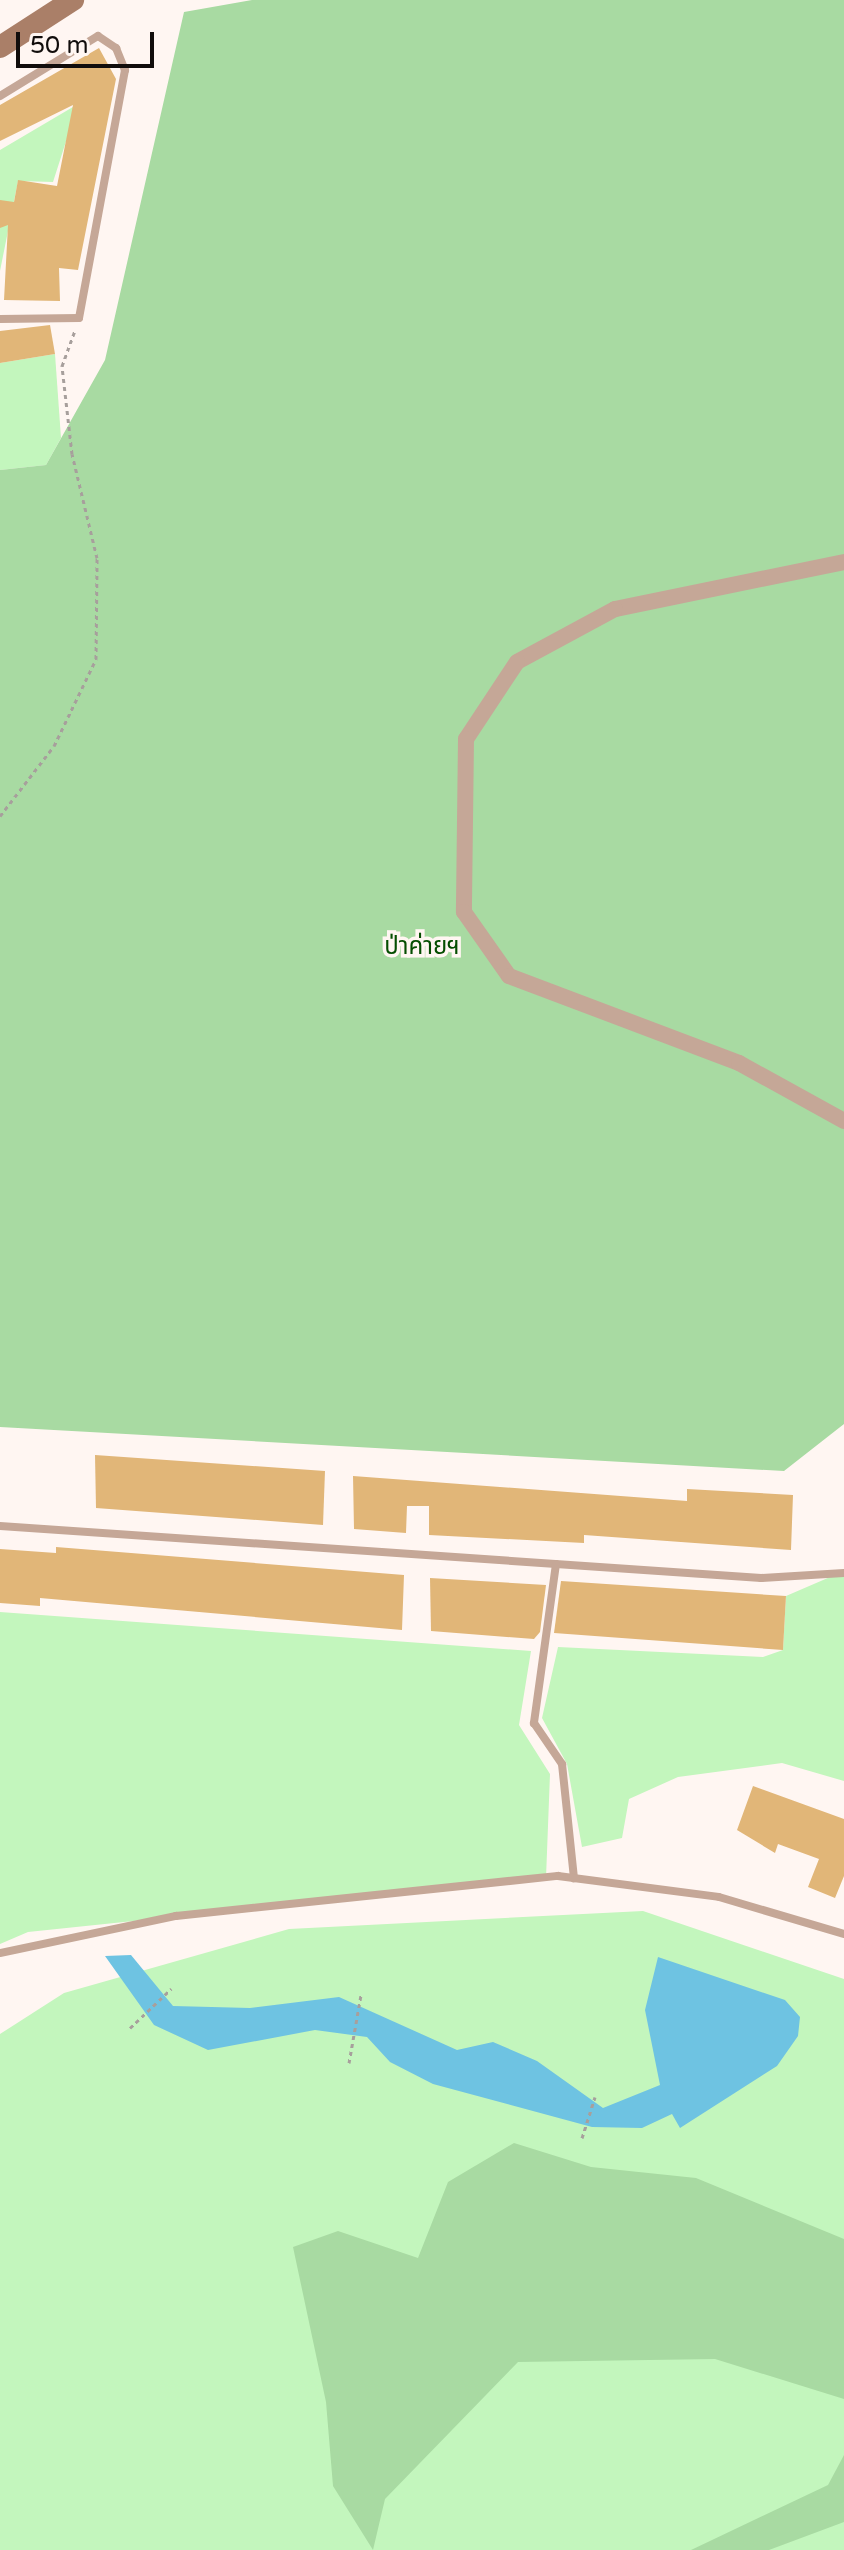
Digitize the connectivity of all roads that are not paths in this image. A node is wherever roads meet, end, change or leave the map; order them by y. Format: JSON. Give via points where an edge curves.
{"nodes":[{"id":1,"x":73,"y":0,"type":"edge"},
{"id":2,"x":0,"y":47,"type":"edge"},
{"id":3,"x":0,"y":96,"type":"edge"},
{"id":4,"x":0,"y":319,"type":"edge"},
{"id":5,"x":844,"y":562,"type":"edge"},
{"id":6,"x":844,"y":1121,"type":"edge"},
{"id":7,"x":0,"y":1526,"type":"edge"},
{"id":8,"x":556,"y":1564,"type":"junction"},
{"id":9,"x":844,"y":1573,"type":"edge"},
{"id":10,"x":574,"y":1878,"type":"junction"},
{"id":11,"x":844,"y":1934,"type":"edge"},
{"id":12,"x":0,"y":1953,"type":"edge"}],
"edges":[{"from":1,"to":2,"type":"main road"},
{"from":3,"to":4,"type":"lane","via":[[98,36],[116,48],[125,70],[79,318]]},
{"from":5,"to":6,"type":"street","via":[[615,609],[517,662],[466,739],[464,912],[509,976],[739,1063]]},
{"from":7,"to":8,"type":"lane"},
{"from":8,"to":9,"type":"lane","via":[[761,1578]]},
{"from":8,"to":10,"type":"lane","via":[[534,1723],[562,1764]]},
{"from":10,"to":11,"type":"lane","via":[[719,1897]]},
{"from":10,"to":12,"type":"lane","via":[[176,1916]]}]}
